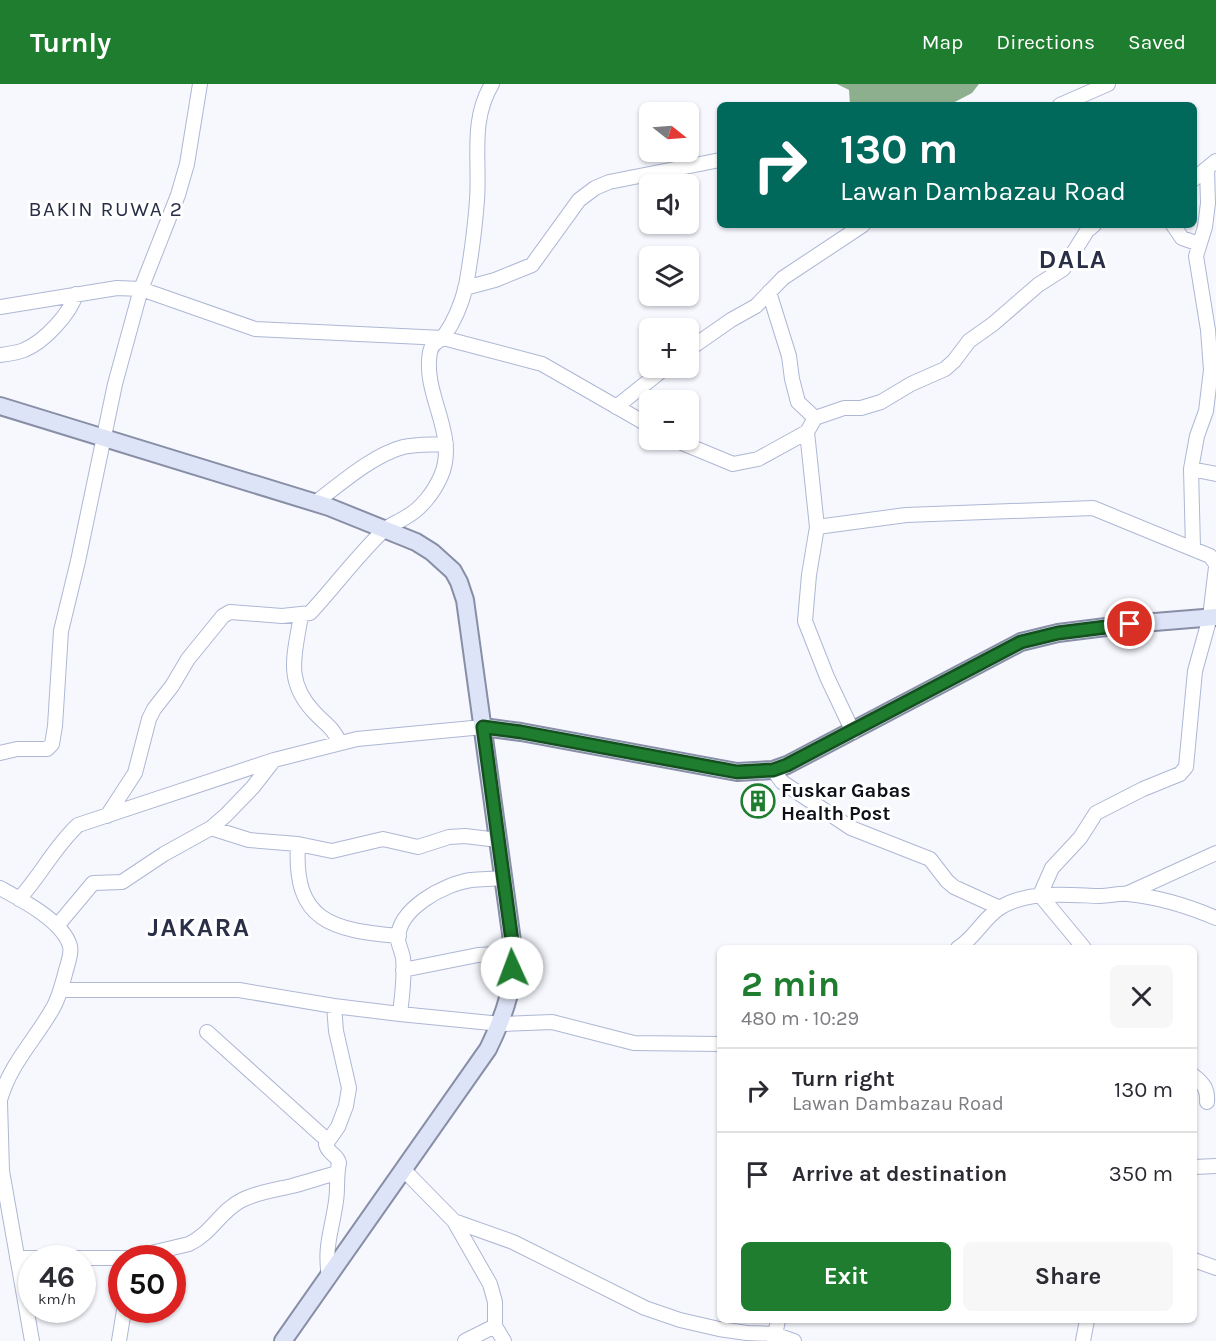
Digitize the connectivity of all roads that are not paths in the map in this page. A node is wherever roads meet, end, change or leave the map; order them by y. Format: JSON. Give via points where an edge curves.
{"nodes":[{"id":1,"x":200,"y":84,"type":"edge"},
{"id":2,"x":492,"y":84,"type":"edge"},
{"id":3,"x":1108,"y":84,"type":"edge"},
{"id":4,"x":1073,"y":91,"type":"edge"},
{"id":5,"x":1063,"y":102,"type":"edge"},
{"id":6,"x":717,"y":161,"type":"edge"},
{"id":7,"x":1211,"y":166,"type":"edge"},
{"id":8,"x":1197,"y":176,"type":"edge"},
{"id":9,"x":858,"y":228,"type":"edge"},
{"id":10,"x":1091,"y":228,"type":"edge"},
{"id":11,"x":1175,"y":228,"type":"edge"},
{"id":12,"x":1198,"y":244,"type":"junction"},
{"id":13,"x":465,"y":288,"type":"junction"},
{"id":14,"x":141,"y":289,"type":"junction"},
{"id":15,"x":769,"y":292,"type":"junction"},
{"id":16,"x":76,"y":294,"type":"junction"},
{"id":17,"x":0,"y":307,"type":"edge"},
{"id":18,"x":443,"y":338,"type":"junction"},
{"id":19,"x":699,"y":342,"type":"edge"},
{"id":20,"x":0,"y":355,"type":"edge"},
{"id":21,"x":652,"y":378,"type":"edge"},
{"id":22,"x":0,"y":406,"type":"edge"},
{"id":23,"x":616,"y":407,"type":"junction"},
{"id":24,"x":815,"y":418,"type":"junction"},
{"id":25,"x":639,"y":420,"type":"edge"},
{"id":26,"x":807,"y":432,"type":"junction"},
{"id":27,"x":103,"y":438,"type":"junction"},
{"id":28,"x":446,"y":444,"type":"junction"},
{"id":29,"x":699,"y":450,"type":"edge"},
{"id":30,"x":1191,"y":469,"type":"junction"},
{"id":31,"x":1216,"y":474,"type":"edge"},
{"id":32,"x":315,"y":502,"type":"junction"},
{"id":33,"x":817,"y":527,"type":"junction"},
{"id":34,"x":384,"y":529,"type":"junction"},
{"id":35,"x":1193,"y":548,"type":"junction"},
{"id":36,"x":1216,"y":566,"type":"edge"},
{"id":37,"x":301,"y":615,"type":"junction"},
{"id":38,"x":1213,"y":617,"type":"edge"},
{"id":39,"x":483,"y":727,"type":"junction"},
{"id":40,"x":853,"y":732,"type":"junction"},
{"id":41,"x":340,"y":743,"type":"junction"},
{"id":42,"x":0,"y":753,"type":"edge"},
{"id":43,"x":274,"y":760,"type":"junction"},
{"id":44,"x":773,"y":770,"type":"junction"},
{"id":45,"x":107,"y":816,"type":"junction"},
{"id":46,"x":210,"y":828,"type":"junction"},
{"id":47,"x":498,"y":840,"type":"junction"},
{"id":48,"x":298,"y":844,"type":"junction"},
{"id":49,"x":1216,"y":853,"type":"edge"},
{"id":50,"x":503,"y":878,"type":"junction"},
{"id":51,"x":0,"y":888,"type":"edge"},
{"id":52,"x":1126,"y":894,"type":"junction"},
{"id":53,"x":1040,"y":895,"type":"junction"},
{"id":54,"x":19,"y":899,"type":"junction"},
{"id":55,"x":1000,"y":908,"type":"junction"},
{"id":56,"x":1216,"y":918,"type":"edge"},
{"id":57,"x":57,"y":926,"type":"junction"},
{"id":58,"x":399,"y":936,"type":"junction"},
{"id":59,"x":965,"y":945,"type":"edge"},
{"id":60,"x":1082,"y":945,"type":"edge"},
{"id":61,"x":513,"y":953,"type":"junction"},
{"id":62,"x":403,"y":970,"type":"junction"},
{"id":63,"x":61,"y":990,"type":"junction"},
{"id":64,"x":334,"y":1006,"type":"junction"},
{"id":65,"x":400,"y":1014,"type":"junction"},
{"id":66,"x":501,"y":1024,"type":"junction"},
{"id":67,"x":207,"y":1032,"type":"dead end"},
{"id":68,"x":717,"y":1044,"type":"edge"},
{"id":69,"x":1197,"y":1078,"type":"edge"},
{"id":70,"x":0,"y":1101,"type":"edge"},
{"id":71,"x":1206,"y":1103,"type":"edge"},
{"id":72,"x":328,"y":1141,"type":"junction"},
{"id":73,"x":1216,"y":1166,"type":"edge"},
{"id":74,"x":1197,"y":1167,"type":"edge"},
{"id":75,"x":404,"y":1170,"type":"junction"},
{"id":76,"x":337,"y":1173,"type":"junction"},
{"id":77,"x":454,"y":1221,"type":"junction"},
{"id":78,"x":181,"y":1245,"type":"edge"},
{"id":79,"x":17,"y":1258,"type":"junction"},
{"id":80,"x":108,"y":1258,"type":"edge"},
{"id":81,"x":1197,"y":1261,"type":"edge"},
{"id":82,"x":1216,"y":1268,"type":"edge"},
{"id":83,"x":329,"y":1276,"type":"junction"},
{"id":84,"x":122,"y":1323,"type":"edge"},
{"id":85,"x":776,"y":1323,"type":"edge"},
{"id":86,"x":1086,"y":1323,"type":"edge"},
{"id":87,"x":495,"y":1326,"type":"junction"},
{"id":88,"x":774,"y":1338,"type":"edge"},
{"id":89,"x":32,"y":1341,"type":"edge"},
{"id":90,"x":119,"y":1341,"type":"edge"},
{"id":91,"x":284,"y":1341,"type":"edge"},
{"id":92,"x":465,"y":1341,"type":"edge"},
{"id":93,"x":504,"y":1341,"type":"edge"},
{"id":94,"x":794,"y":1341,"type":"edge"},
{"id":95,"x":1083,"y":1341,"type":"edge"}],
"edges":[{"from":1,"to":14,"type":"street","via":[[181,185]]},
{"from":2,"to":13,"type":"street","via":[[477,128],[478,198]]},
{"from":3,"to":4,"type":"street"},
{"from":4,"to":5,"type":"street"},
{"from":6,"to":13,"type":"street","via":[[595,188],[579,200],[532,265]]},
{"from":7,"to":8,"type":"street"},
{"from":7,"to":12,"type":"street","via":[[1205,227]]},
{"from":9,"to":15,"type":"street","via":[[783,278]]},
{"from":10,"to":24,"type":"street","via":[[1063,269],[969,341],[945,369],[882,402],[843,408]]},
{"from":11,"to":12,"type":"street","via":[[1182,238]]},
{"from":12,"to":30,"type":"street","via":[[1196,256],[1212,370]]},
{"from":13,"to":18,"type":"street"},
{"from":14,"to":16,"type":"street"},
{"from":14,"to":18,"type":"street","via":[[255,329]]},
{"from":14,"to":27,"type":"street"},
{"from":15,"to":19,"type":"street","via":[[756,306]]},
{"from":15,"to":24,"type":"street","via":[[789,356],[798,402]]},
{"from":16,"to":17,"type":"street"},
{"from":16,"to":20,"type":"street","via":[[62,320],[41,338],[25,350]]},
{"from":18,"to":23,"type":"street","via":[[542,364]]},
{"from":18,"to":28,"type":"street","via":[[434,342],[430,351],[429,378]]},
{"from":21,"to":23,"type":"street"},
{"from":22,"to":27,"type":"main road"},
{"from":23,"to":25,"type":"street"},
{"from":24,"to":26,"type":"street"},
{"from":26,"to":29,"type":"street","via":[[758,459],[733,464]]},
{"from":26,"to":33,"type":"street"},
{"from":27,"to":32,"type":"main road"},
{"from":27,"to":42,"type":"street","via":[[61,631],[51,744],[46,748]]},
{"from":28,"to":32,"type":"street","via":[[406,446],[391,451]]},
{"from":28,"to":34,"type":"street","via":[[447,457],[434,489],[409,516]]},
{"from":30,"to":31,"type":"street"},
{"from":30,"to":35,"type":"street"},
{"from":32,"to":34,"type":"main road"},
{"from":33,"to":35,"type":"street","via":[[906,515],[1093,508]]},
{"from":33,"to":40,"type":"street","via":[[805,621]]},
{"from":34,"to":37,"type":"street","via":[[310,613]]},
{"from":34,"to":39,"type":"main road","via":[[432,552],[459,582]]},
{"from":35,"to":36,"type":"street","via":[[1210,556]]},
{"from":36,"to":38,"type":"street"},
{"from":37,"to":41,"type":"street","via":[[294,676],[301,697],[334,730]]},
{"from":37,"to":45,"type":"street","via":[[230,612],[223,616],[148,719],[135,773]]},
{"from":38,"to":40,"type":"main road","via":[[1058,633],[1021,642]]},
{"from":38,"to":53,"type":"street","via":[[1195,672],[1186,768],[1096,813],[1080,838],[1052,868]]},
{"from":39,"to":41,"type":"street"},
{"from":39,"to":44,"type":"main road","via":[[737,772]]},
{"from":39,"to":47,"type":"main road"},
{"from":40,"to":44,"type":"main road"},
{"from":41,"to":43,"type":"street"},
{"from":43,"to":45,"type":"street"},
{"from":43,"to":46,"type":"street","via":[[253,787]]},
{"from":44,"to":55,"type":"street","via":[[782,782],[851,828],[930,859],[954,887]]},
{"from":45,"to":54,"type":"street","via":[[78,825],[65,837]]},
{"from":46,"to":48,"type":"street","via":[[249,840]]},
{"from":46,"to":57,"type":"street","via":[[122,882],[93,883]]},
{"from":47,"to":48,"type":"street","via":[[449,837],[418,847],[383,839],[332,851]]},
{"from":47,"to":50,"type":"main road"},
{"from":48,"to":58,"type":"street","via":[[297,878],[313,912],[342,928]]},
{"from":49,"to":52,"type":"street"},
{"from":50,"to":58,"type":"street","via":[[470,880],[426,897],[402,924]]},
{"from":50,"to":61,"type":"main road"},
{"from":51,"to":54,"type":"street"},
{"from":52,"to":53,"type":"street"},
{"from":52,"to":56,"type":"street","via":[[1187,906]]},
{"from":53,"to":55,"type":"street"},
{"from":53,"to":60,"type":"street"},
{"from":54,"to":57,"type":"street"},
{"from":55,"to":59,"type":"street"},
{"from":57,"to":63,"type":"street","via":[[70,949]]},
{"from":58,"to":62,"type":"street"},
{"from":61,"to":62,"type":"street","via":[[478,955]]},
{"from":61,"to":66,"type":"main road","via":[[512,983]]},
{"from":62,"to":65,"type":"street"},
{"from":63,"to":64,"type":"street","via":[[229,989]]},
{"from":63,"to":70,"type":"street","via":[[12,1068]]},
{"from":64,"to":65,"type":"street"},
{"from":64,"to":72,"type":"street","via":[[349,1088],[338,1127]]},
{"from":65,"to":66,"type":"street"},
{"from":66,"to":68,"type":"street","via":[[552,1022],[634,1043]]},
{"from":66,"to":75,"type":"main road"},
{"from":67,"to":72,"type":"street"},
{"from":69,"to":71,"type":"street","via":[[1206,1089]]},
{"from":70,"to":79,"type":"street","via":[[2,1171]]},
{"from":72,"to":76,"type":"street","via":[[326,1147],[339,1160]]},
{"from":73,"to":74,"type":"street"},
{"from":75,"to":77,"type":"street"},
{"from":75,"to":83,"type":"main road"},
{"from":76,"to":78,"type":"street","via":[[242,1200],[228,1208],[198,1240]]},
{"from":76,"to":83,"type":"street","via":[[337,1201],[326,1258]]},
{"from":77,"to":87,"type":"street","via":[[490,1284]]},
{"from":77,"to":88,"type":"street","via":[[513,1242],[645,1308],[680,1320]]},
{"from":79,"to":80,"type":"street"},
{"from":79,"to":89,"type":"street"},
{"from":81,"to":82,"type":"street"},
{"from":83,"to":91,"type":"main road"},
{"from":84,"to":90,"type":"street"},
{"from":85,"to":88,"type":"street"},
{"from":86,"to":95,"type":"street"},
{"from":87,"to":92,"type":"street"},
{"from":87,"to":93,"type":"street"},
{"from":88,"to":94,"type":"street"}]}
